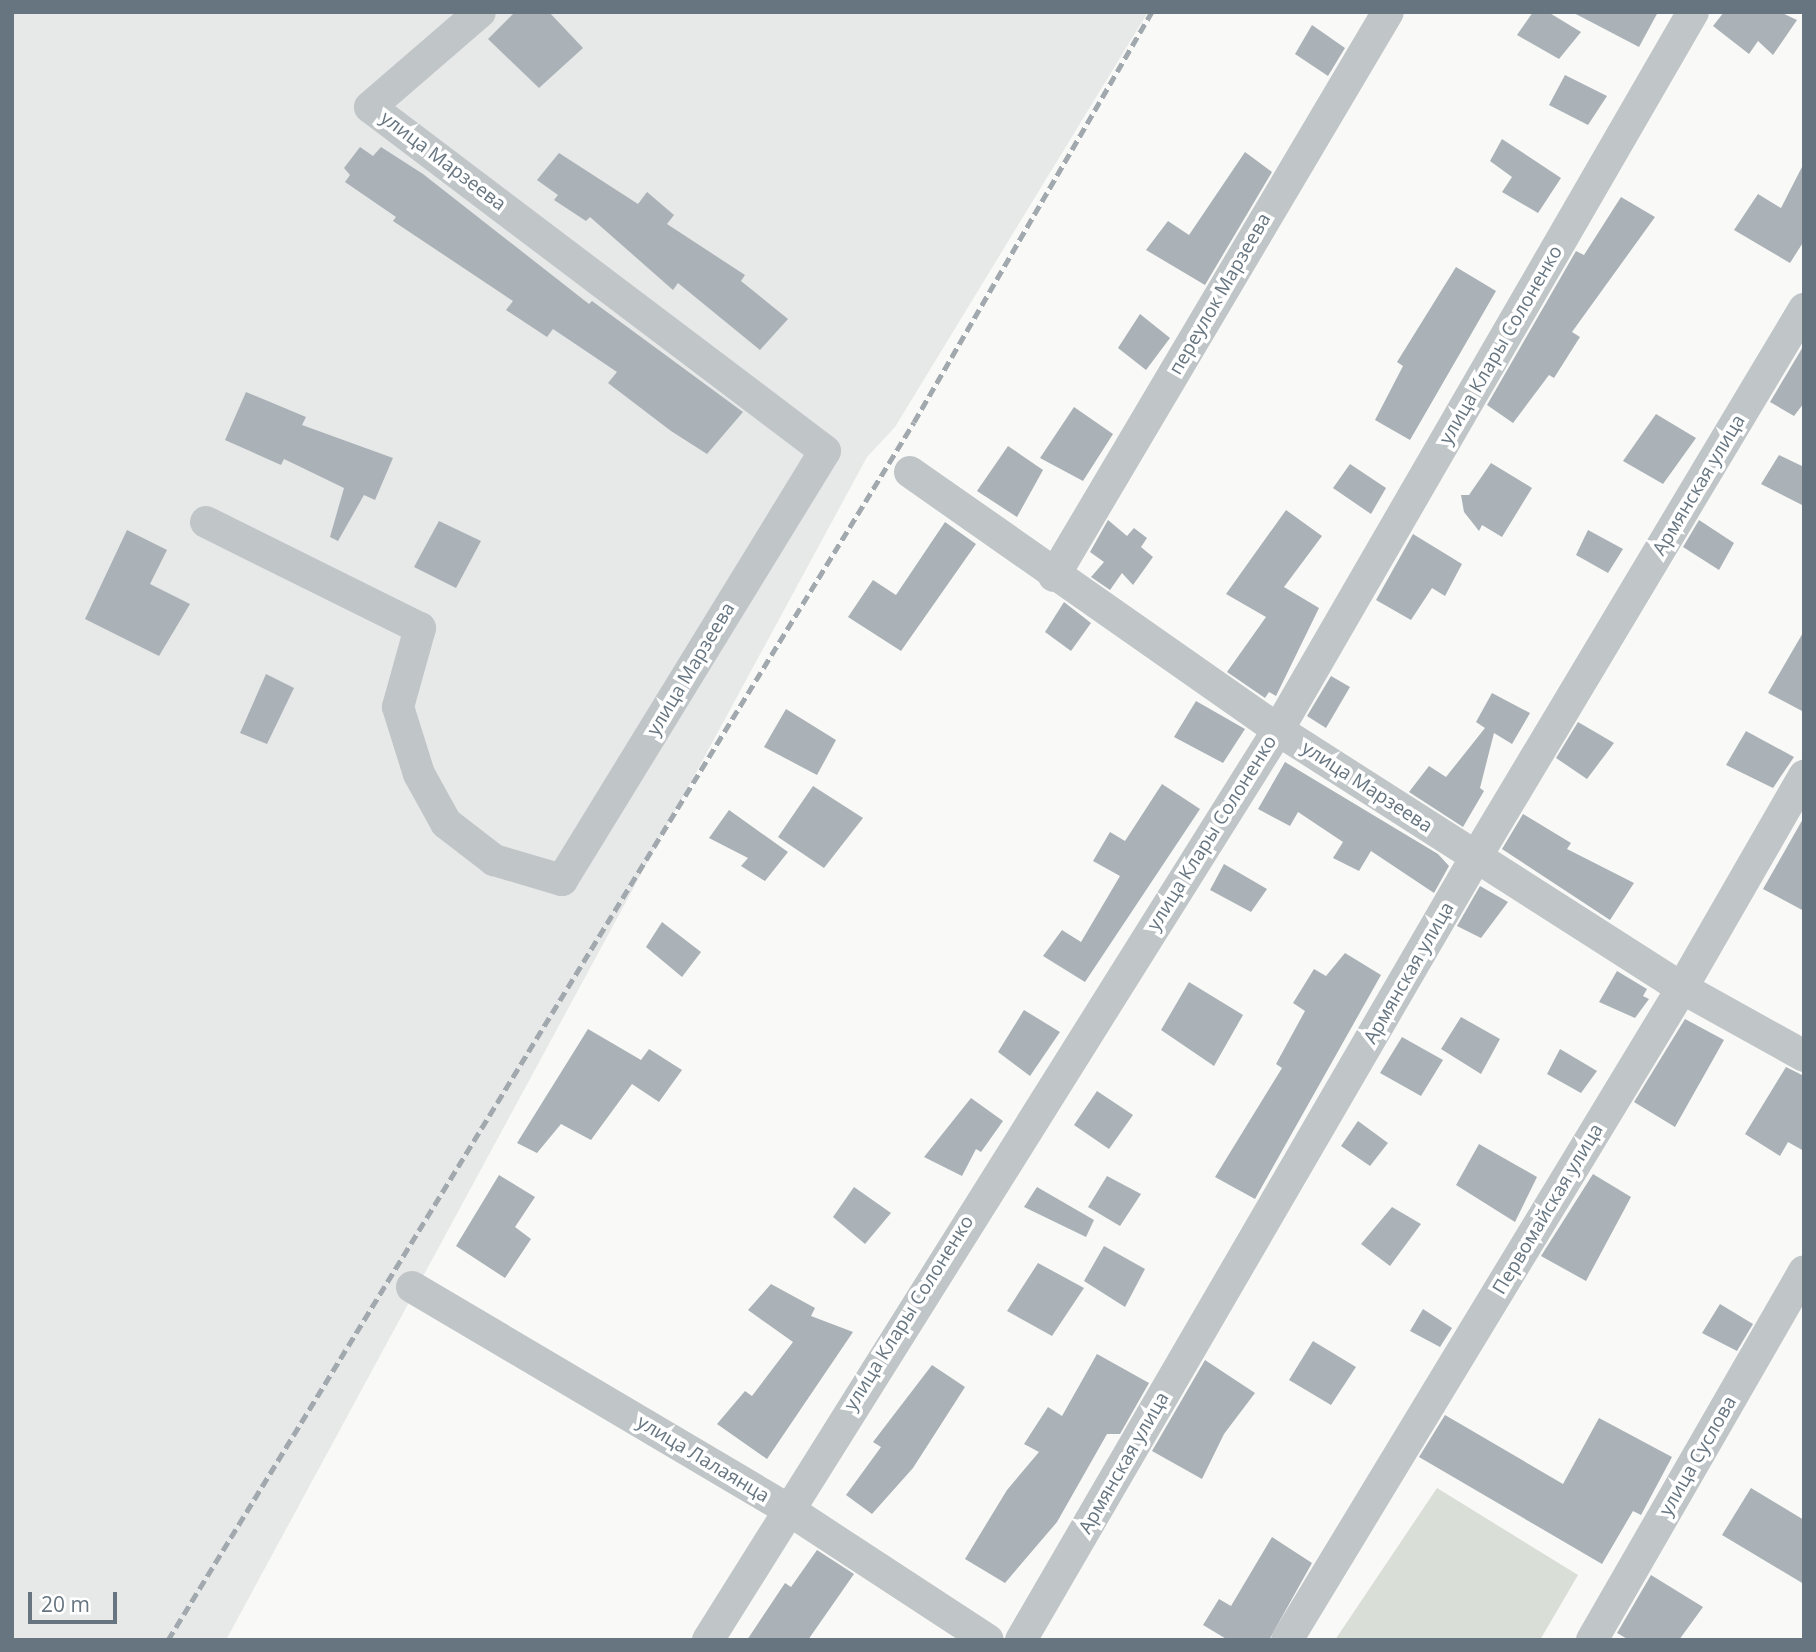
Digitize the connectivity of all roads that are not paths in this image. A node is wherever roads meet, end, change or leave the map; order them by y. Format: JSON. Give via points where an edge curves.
{"nodes":[{"id":1,"x":480,"y":12,"type":"edge"},
{"id":2,"x":1388,"y":12,"type":"edge"},
{"id":3,"x":1693,"y":12,"type":"edge"},
{"id":4,"x":1804,"y":309,"type":"edge"},
{"id":5,"x":910,"y":472,"type":"dead end"},
{"id":6,"x":206,"y":522,"type":"dead end"},
{"id":7,"x":1054,"y":576,"type":"junction"},
{"id":8,"x":1278,"y":730,"type":"junction"},
{"id":9,"x":1804,"y":776,"type":"edge"},
{"id":10,"x":1476,"y":857,"type":"junction"},
{"id":11,"x":1682,"y":988,"type":"junction"},
{"id":12,"x":1804,"y":1056,"type":"edge"},
{"id":13,"x":1804,"y":1272,"type":"edge"},
{"id":14,"x":412,"y":1287,"type":"dead end"},
{"id":15,"x":786,"y":1508,"type":"junction"},
{"id":16,"x":708,"y":1640,"type":"edge"},
{"id":17,"x":988,"y":1640,"type":"edge"},
{"id":18,"x":1021,"y":1640,"type":"edge"},
{"id":19,"x":1287,"y":1640,"type":"edge"},
{"id":20,"x":1591,"y":1640,"type":"edge"}],
"edges":[{"from":1,"to":6,"type":"street","name":"улица Марзеева","via":[[370,107],[825,451],[562,880],[494,860],[446,823],[419,774],[398,707],[420,628]]},
{"from":2,"to":7,"type":"street","name":"переулок Марзеева"},
{"from":3,"to":8,"type":"street","name":"улица Клары Солоненко"},
{"from":4,"to":10,"type":"street","name":"Армянская улица"},
{"from":5,"to":7,"type":"street","name":"улица Марзеева"},
{"from":7,"to":8,"type":"street","name":"улица Марзеева"},
{"from":8,"to":10,"type":"street","name":"улица Марзеева"},
{"from":8,"to":15,"type":"street","name":"улица Клары Солоненко"},
{"from":9,"to":11,"type":"street","name":"Первомайская улица"},
{"from":10,"to":11,"type":"street","name":"улица Марзеева"},
{"from":10,"to":18,"type":"street","name":"Армянская улица"},
{"from":11,"to":12,"type":"street","name":"улица Марзеева"},
{"from":11,"to":19,"type":"street","name":"Первомайская улица"},
{"from":13,"to":20,"type":"street","name":"улица Суслова"},
{"from":14,"to":15,"type":"street","name":"улица Лалаянца"},
{"from":15,"to":16,"type":"street","name":"улица Клары Солоненко"},
{"from":15,"to":17,"type":"street","name":"улица Лалаянца"}]}
